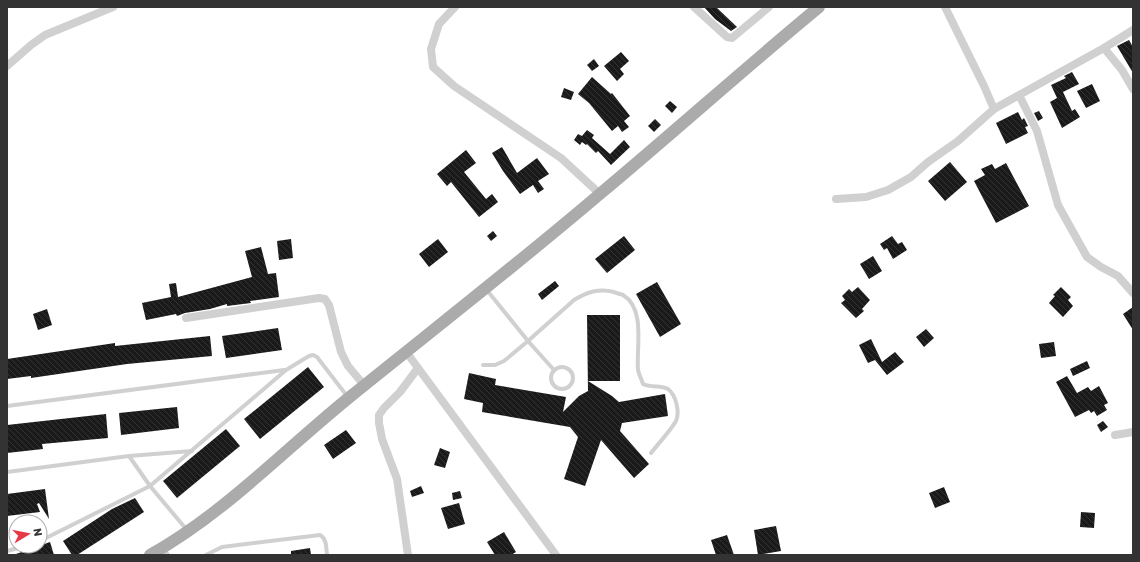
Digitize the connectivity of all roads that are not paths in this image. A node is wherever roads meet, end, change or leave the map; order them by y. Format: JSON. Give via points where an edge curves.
{"nodes":[{"id":1,"x":113,"y":7,"type":"edge"},
{"id":2,"x":455,"y":7,"type":"edge"},
{"id":3,"x":694,"y":7,"type":"edge"},
{"id":4,"x":769,"y":7,"type":"edge"},
{"id":5,"x":819,"y":7,"type":"edge"},
{"id":6,"x":945,"y":7,"type":"edge"},
{"id":7,"x":1133,"y":30,"type":"edge"},
{"id":8,"x":1104,"y":48,"type":"junction"},
{"id":9,"x":7,"y":66,"type":"edge"},
{"id":10,"x":1133,"y":89,"type":"edge"},
{"id":11,"x":1020,"y":95,"type":"junction"},
{"id":12,"x":994,"y":109,"type":"junction"},
{"id":13,"x":600,"y":194,"type":"junction"},
{"id":14,"x":836,"y":198,"type":"dead end"},
{"id":15,"x":486,"y":288,"type":"junction"},
{"id":16,"x":1133,"y":293,"type":"edge"},
{"id":17,"x":186,"y":318,"type":"dead end"},
{"id":18,"x":528,"y":341,"type":"junction"},
{"id":19,"x":407,"y":352,"type":"junction"},
{"id":20,"x":483,"y":365,"type":"dead end"},
{"id":21,"x":418,"y":368,"type":"junction"},
{"id":22,"x":286,"y":370,"type":"junction"},
{"id":23,"x":554,"y":370,"type":"junction"},
{"id":24,"x":364,"y":386,"type":"junction"},
{"id":25,"x":348,"y":398,"type":"junction"},
{"id":26,"x":7,"y":406,"type":"edge"},
{"id":27,"x":1133,"y":432,"type":"edge"},
{"id":28,"x":1115,"y":435,"type":"dead end"},
{"id":29,"x":192,"y":451,"type":"junction"},
{"id":30,"x":651,"y":453,"type":"dead end"},
{"id":31,"x":129,"y":456,"type":"junction"},
{"id":32,"x":7,"y":472,"type":"edge"},
{"id":33,"x":150,"y":486,"type":"junction"},
{"id":34,"x":188,"y":532,"type":"junction"},
{"id":35,"x":48,"y":537,"type":"edge"},
{"id":36,"x":166,"y":551,"type":"edge"},
{"id":37,"x":150,"y":555,"type":"edge"},
{"id":38,"x":206,"y":555,"type":"edge"},
{"id":39,"x":327,"y":555,"type":"edge"},
{"id":40,"x":408,"y":555,"type":"edge"},
{"id":41,"x":556,"y":555,"type":"edge"}],
"edges":[{"from":1,"to":9,"type":"street","via":[[45,35]]},
{"from":2,"to":13,"type":"street","via":[[439,24],[431,49],[433,67],[454,86],[561,158]]},
{"from":3,"to":4,"type":"street","via":[[727,37],[732,38]]},
{"from":5,"to":13,"type":"main road"},
{"from":6,"to":12,"type":"street"},
{"from":7,"to":8,"type":"street"},
{"from":8,"to":10,"type":"street"},
{"from":8,"to":11,"type":"street"},
{"from":11,"to":12,"type":"street"},
{"from":11,"to":16,"type":"street","via":[[1037,131],[1058,205],[1087,257],[1118,276]]},
{"from":12,"to":14,"type":"street","via":[[911,177],[888,190],[866,197]]},
{"from":13,"to":15,"type":"main road"},
{"from":15,"to":18,"type":"lane"},
{"from":15,"to":19,"type":"main road"},
{"from":17,"to":24,"type":"street","via":[[325,299],[329,305],[341,352],[348,366]]},
{"from":18,"to":20,"type":"lane","via":[[495,365]]},
{"from":18,"to":23,"type":"lane"},
{"from":18,"to":30,"type":"lane","via":[[581,295],[592,290],[607,290],[623,295],[632,305],[638,320],[638,372],[644,384],[668,389],[675,398],[676,420]]},
{"from":19,"to":21,"type":"street"},
{"from":19,"to":24,"type":"main road"},
{"from":21,"to":40,"type":"street","via":[[379,415],[382,439],[397,479]]},
{"from":21,"to":41,"type":"street"},
{"from":22,"to":25,"type":"lane","via":[[313,355]]},
{"from":22,"to":26,"type":"lane"},
{"from":22,"to":29,"type":"lane"},
{"from":23,"to":23,"type":"lane","via":[[551,375],[555,387],[568,388],[572,384],[571,371],[566,367]]},
{"from":24,"to":25,"type":"main road"},
{"from":25,"to":34,"type":"main road","via":[[235,496]]},
{"from":27,"to":28,"type":"street"},
{"from":29,"to":31,"type":"lane"},
{"from":29,"to":33,"type":"lane"},
{"from":31,"to":32,"type":"lane"},
{"from":31,"to":33,"type":"lane"},
{"from":33,"to":34,"type":"lane"},
{"from":33,"to":35,"type":"lane"},
{"from":34,"to":36,"type":"main road"},
{"from":36,"to":37,"type":"main road"},
{"from":38,"to":39,"type":"lane","via":[[222,547],[320,535],[326,541]]}]}
